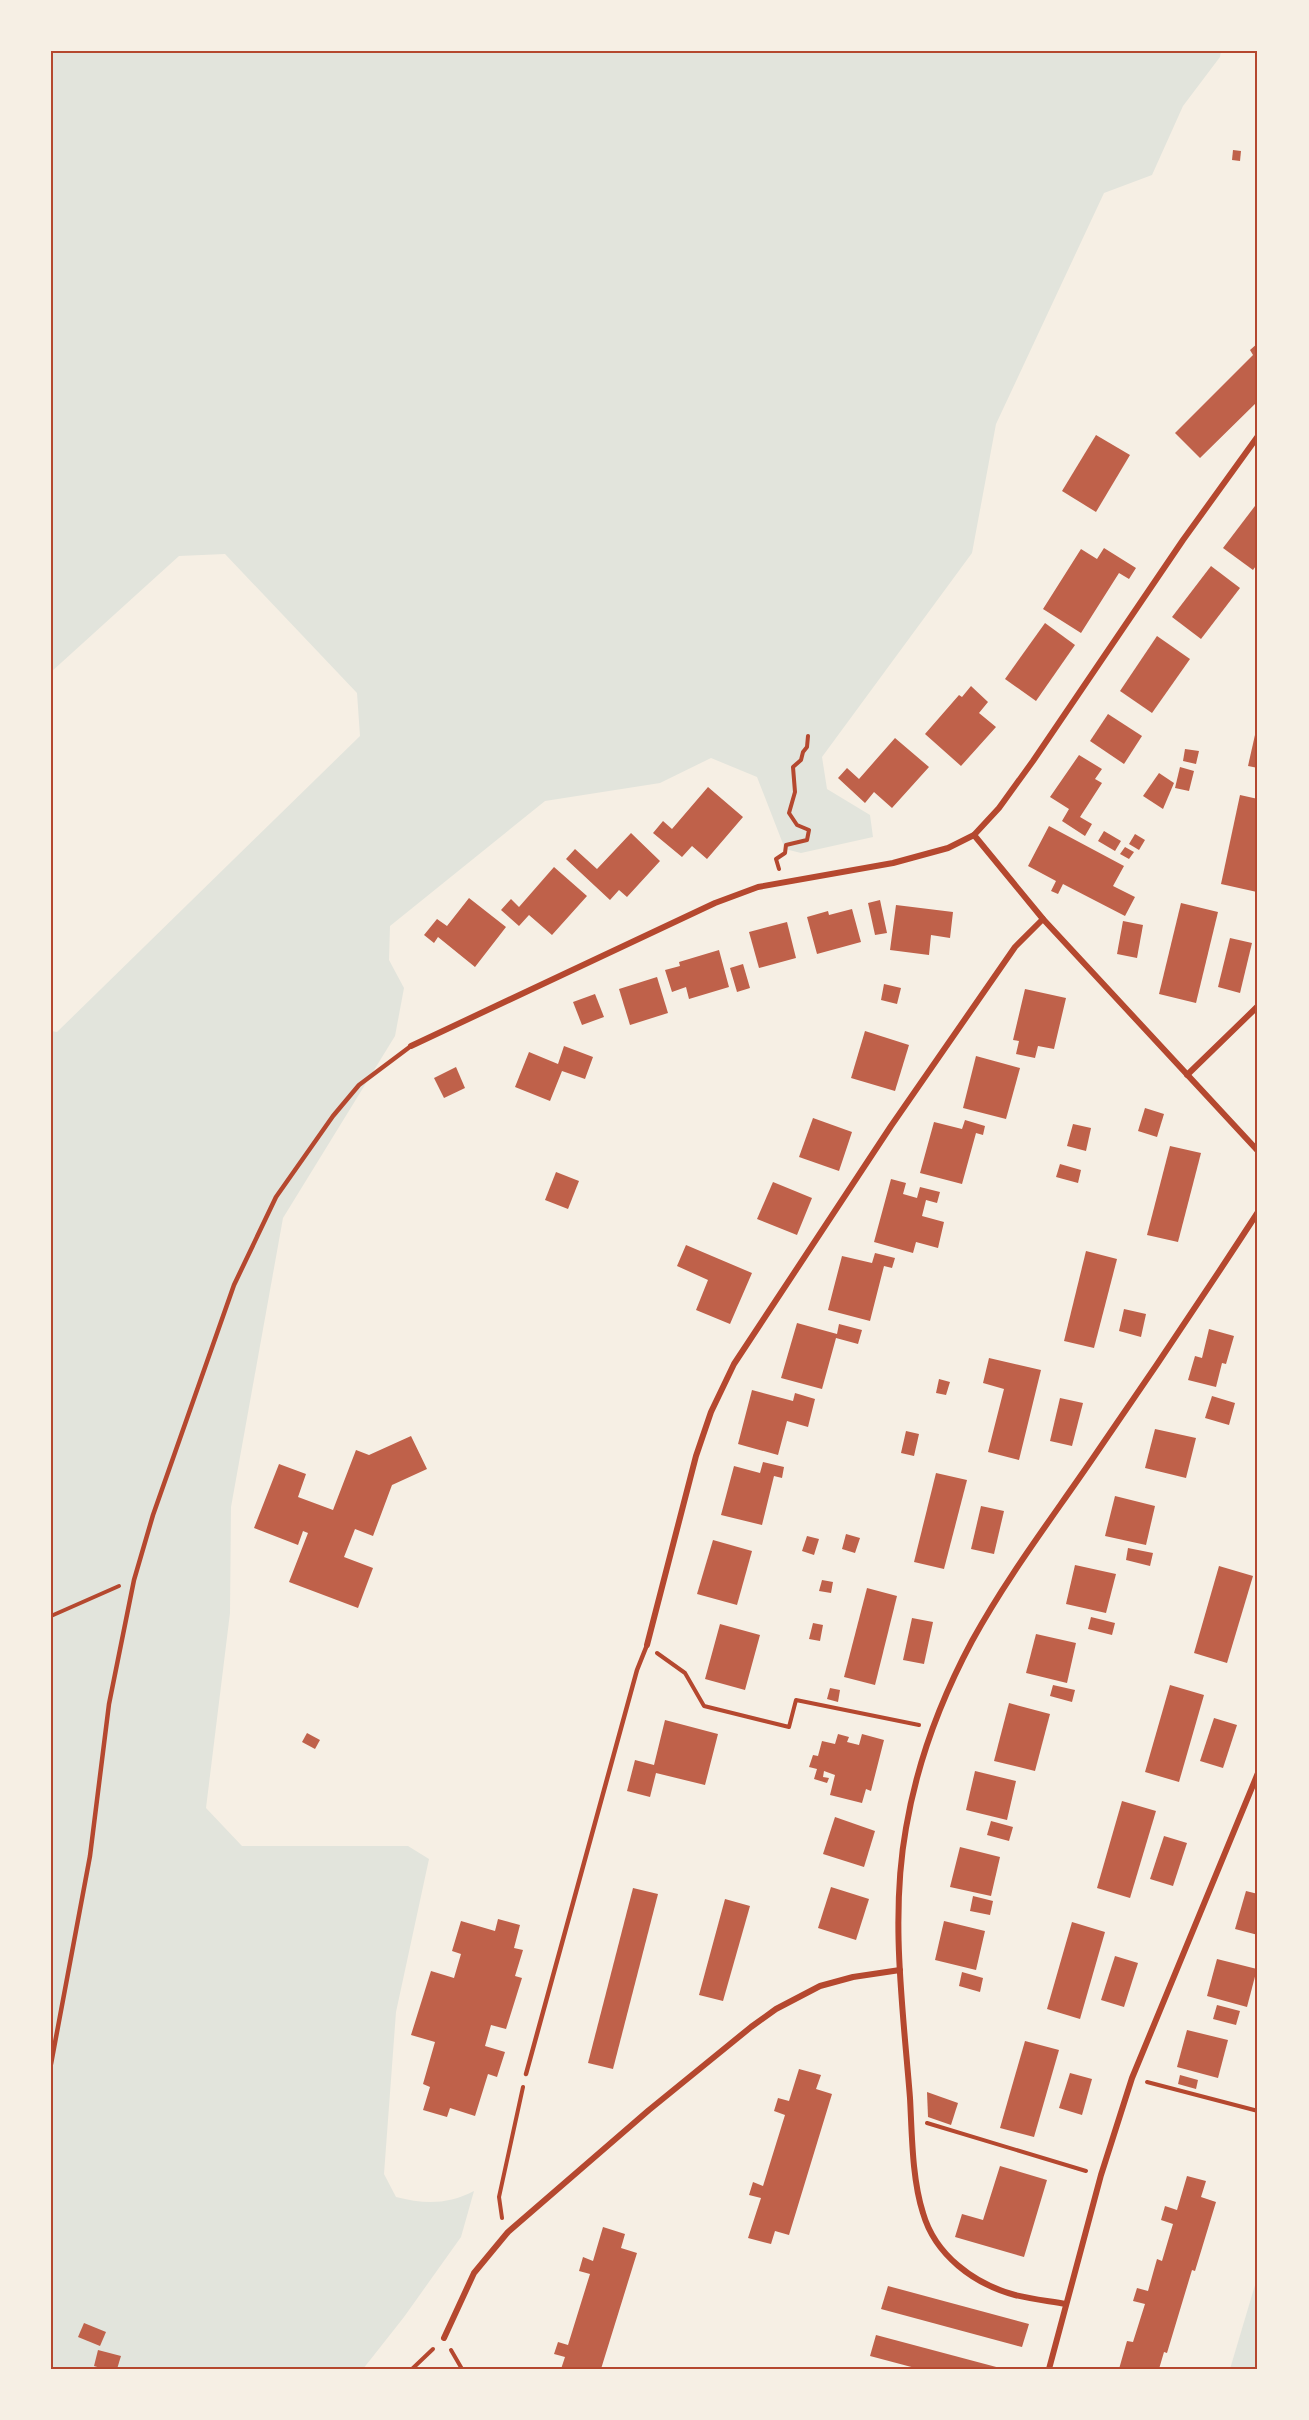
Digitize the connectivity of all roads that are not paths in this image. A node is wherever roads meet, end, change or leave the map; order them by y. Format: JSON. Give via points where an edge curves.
{"nodes":[{"id":1,"x":1258,"y":436,"type":"edge"},
{"id":2,"x":974,"y":835,"type":"junction"},
{"id":3,"x":1042,"y":919,"type":"junction"},
{"id":4,"x":1258,"y":1006,"type":"edge"},
{"id":5,"x":411,"y":1046,"type":"joint"},
{"id":6,"x":1187,"y":1075,"type":"junction"},
{"id":7,"x":1258,"y":1151,"type":"edge"},
{"id":8,"x":1258,"y":1212,"type":"edge"},
{"id":9,"x":647,"y":1645,"type":"joint"},
{"id":10,"x":1258,"y":1773,"type":"edge"},
{"id":11,"x":900,"y":1970,"type":"junction"},
{"id":12,"x":51,"y":2064,"type":"edge"},
{"id":13,"x":526,"y":2074,"type":"road end"},
{"id":14,"x":1066,"y":2304,"type":"junction"},
{"id":15,"x":444,"y":2338,"type":"road end"},
{"id":16,"x":1049,"y":2369,"type":"edge"}],
"edges":[{"from":1,"to":2,"type":"street","via":[[1033,761]]},
{"from":2,"to":3,"type":"street"},
{"from":2,"to":5,"type":"street","via":[[948,848],[893,863],[758,887],[715,903]]},
{"from":3,"to":6,"type":"street"},
{"from":3,"to":9,"type":"street","via":[[1015,947],[891,1126],[734,1364],[696,1456]]},
{"from":4,"to":6,"type":"street"},
{"from":5,"to":12,"type":"lane","via":[[359,1085],[333,1116],[276,1197],[234,1285],[134,1580],[109,1704],[90,1856]]},
{"from":6,"to":7,"type":"street"},
{"from":8,"to":11,"type":"street","via":[[1022,1561],[979,1630],[941,1703],[906,1828],[897,1896]]},
{"from":9,"to":13,"type":"lane"},
{"from":10,"to":14,"type":"street","via":[[1132,2078]]},
{"from":11,"to":14,"type":"street","via":[[911,2119],[923,2213],[936,2241],[956,2265],[980,2281],[1013,2295]]},
{"from":11,"to":15,"type":"street","via":[[820,1986],[776,2009],[649,2110],[508,2232],[474,2273]]},
{"from":14,"to":16,"type":"street"}]}
